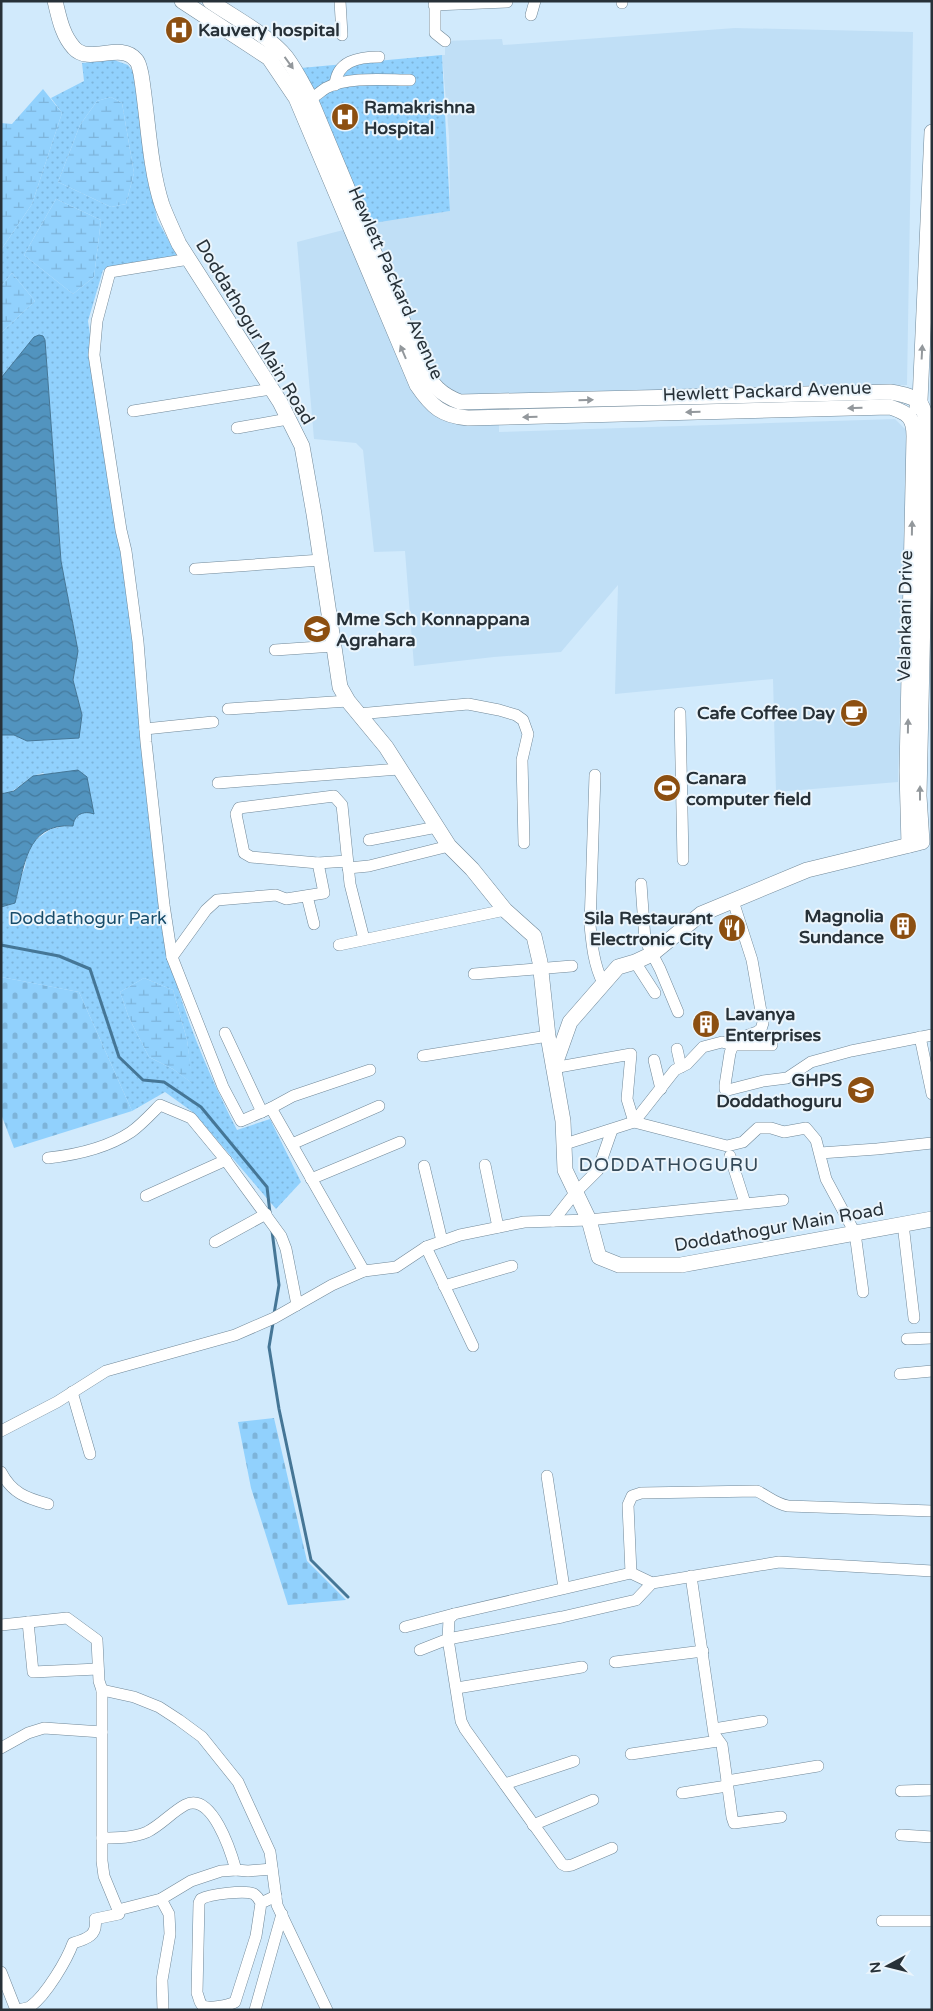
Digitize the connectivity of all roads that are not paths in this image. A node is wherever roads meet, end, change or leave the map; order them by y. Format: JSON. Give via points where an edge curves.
{"nodes":[{"id":1,"x":54,"y":1,"type":"edge"},
{"id":2,"x":182,"y":1,"type":"edge"},
{"id":3,"x":210,"y":1,"type":"edge"},
{"id":4,"x":340,"y":1,"type":"edge"},
{"id":5,"x":535,"y":1,"type":"edge"},
{"id":6,"x":506,"y":2,"type":"edge"},
{"id":7,"x":434,"y":3,"type":"edge"},
{"id":8,"x":531,"y":15,"type":"dead end"},
{"id":9,"x":342,"y":35,"type":"dead end"},
{"id":10,"x":445,"y":41,"type":"dead end"},
{"id":11,"x":379,"y":57,"type":"dead end"},
{"id":12,"x":410,"y":80,"type":"dead end"},
{"id":13,"x":335,"y":85,"type":"junction"},
{"id":14,"x":310,"y":99,"type":"junction"},
{"id":15,"x":932,"y":132,"type":"edge"},
{"id":16,"x":189,"y":259,"type":"junction"},
{"id":17,"x":271,"y":389,"type":"junction"},
{"id":18,"x":916,"y":398,"type":"junction"},
{"id":19,"x":460,"y":402,"type":"junction"},
{"id":20,"x":133,"y":411,"type":"dead end"},
{"id":21,"x":907,"y":415,"type":"junction"},
{"id":22,"x":455,"y":417,"type":"junction"},
{"id":23,"x":288,"y":419,"type":"junction"},
{"id":24,"x":237,"y":428,"type":"dead end"},
{"id":25,"x":321,"y":560,"type":"junction"},
{"id":26,"x":195,"y":569,"type":"dead end"},
{"id":27,"x":334,"y":646,"type":"junction"},
{"id":28,"x":275,"y":650,"type":"dead end"},
{"id":29,"x":348,"y":701,"type":"junction"},
{"id":30,"x":228,"y":709,"type":"dead end"},
{"id":31,"x":680,"y":713,"type":"dead end"},
{"id":32,"x":358,"y":714,"type":"junction"},
{"id":33,"x":213,"y":722,"type":"dead end"},
{"id":34,"x":145,"y":729,"type":"junction"},
{"id":35,"x":399,"y":769,"type":"junction"},
{"id":36,"x":595,"y":775,"type":"dead end"},
{"id":37,"x":218,"y":782,"type":"dead end"},
{"id":38,"x":437,"y":827,"type":"junction"},
{"id":39,"x":369,"y":840,"type":"dead end"},
{"id":40,"x":921,"y":842,"type":"edge"},
{"id":41,"x":524,"y":843,"type":"dead end"},
{"id":42,"x":449,"y":846,"type":"junction"},
{"id":43,"x":683,"y":860,"type":"dead end"},
{"id":44,"x":318,"y":863,"type":"junction"},
{"id":45,"x":348,"y":864,"type":"junction"},
{"id":46,"x":641,"y":884,"type":"dead end"},
{"id":47,"x":308,"y":896,"type":"junction"},
{"id":48,"x":733,"y":901,"type":"junction"},
{"id":49,"x":505,"y":910,"type":"junction"},
{"id":50,"x":314,"y":924,"type":"dead end"},
{"id":51,"x":364,"y":939,"type":"junction"},
{"id":52,"x":339,"y":945,"type":"dead end"},
{"id":53,"x":652,"y":954,"type":"junction"},
{"id":54,"x":172,"y":957,"type":"junction"},
{"id":55,"x":635,"y":962,"type":"junction"},
{"id":56,"x":572,"y":966,"type":"dead end"},
{"id":57,"x":541,"y":968,"type":"junction"},
{"id":58,"x":474,"y":974,"type":"dead end"},
{"id":59,"x":603,"y":983,"type":"junction"},
{"id":60,"x":655,"y":993,"type":"dead end"},
{"id":61,"x":678,"y":1012,"type":"dead end"},
{"id":62,"x":225,"y":1034,"type":"dead end"},
{"id":63,"x":548,"y":1036,"type":"junction"},
{"id":64,"x":926,"y":1036,"type":"edge"},
{"id":65,"x":730,"y":1044,"type":"junction"},
{"id":66,"x":772,"y":1045,"type":"dead end"},
{"id":67,"x":677,"y":1049,"type":"dead end"},
{"id":68,"x":423,"y":1056,"type":"dead end"},
{"id":69,"x":654,"y":1060,"type":"dead end"},
{"id":70,"x":681,"y":1067,"type":"junction"},
{"id":71,"x":553,"y":1068,"type":"junction"},
{"id":72,"x":370,"y":1070,"type":"dead end"},
{"id":73,"x":661,"y":1089,"type":"junction"},
{"id":74,"x":932,"y":1094,"type":"edge"},
{"id":75,"x":379,"y":1106,"type":"dead end"},
{"id":76,"x":267,"y":1110,"type":"junction"},
{"id":77,"x":634,"y":1122,"type":"junction"},
{"id":78,"x":612,"y":1130,"type":"junction"},
{"id":79,"x":400,"y":1142,"type":"dead end"},
{"id":80,"x":932,"y":1143,"type":"edge"},
{"id":81,"x":292,"y":1144,"type":"junction"},
{"id":82,"x":565,"y":1144,"type":"junction"},
{"id":83,"x":820,"y":1153,"type":"junction"},
{"id":84,"x":730,"y":1156,"type":"dead end"},
{"id":85,"x":48,"y":1158,"type":"dead end"},
{"id":86,"x":226,"y":1160,"type":"junction"},
{"id":87,"x":485,"y":1165,"type":"dead end"},
{"id":88,"x":424,"y":1166,"type":"dead end"},
{"id":89,"x":311,"y":1179,"type":"junction"},
{"id":90,"x":575,"y":1193,"type":"junction"},
{"id":91,"x":146,"y":1196,"type":"dead end"},
{"id":92,"x":783,"y":1200,"type":"dead end"},
{"id":93,"x":745,"y":1203,"type":"junction"},
{"id":94,"x":266,"y":1214,"type":"junction"},
{"id":95,"x":932,"y":1219,"type":"edge"},
{"id":96,"x":589,"y":1220,"type":"junction"},
{"id":97,"x":553,"y":1221,"type":"junction"},
{"id":98,"x":903,"y":1224,"type":"junction"},
{"id":99,"x":498,"y":1227,"type":"junction"},
{"id":100,"x":855,"y":1233,"type":"junction"},
{"id":101,"x":442,"y":1241,"type":"junction"},
{"id":102,"x":215,"y":1242,"type":"dead end"},
{"id":103,"x":426,"y":1247,"type":"junction"},
{"id":104,"x":512,"y":1266,"type":"dead end"},
{"id":105,"x":364,"y":1271,"type":"junction"},
{"id":106,"x":444,"y":1286,"type":"junction"},
{"id":107,"x":863,"y":1292,"type":"dead end"},
{"id":108,"x":298,"y":1305,"type":"junction"},
{"id":109,"x":914,"y":1318,"type":"dead end"},
{"id":110,"x":932,"y":1338,"type":"edge"},
{"id":111,"x":907,"y":1339,"type":"dead end"},
{"id":112,"x":473,"y":1346,"type":"dead end"},
{"id":113,"x":932,"y":1371,"type":"edge"},
{"id":114,"x":900,"y":1374,"type":"dead end"},
{"id":115,"x":72,"y":1392,"type":"junction"},
{"id":116,"x":1,"y":1431,"type":"edge"},
{"id":117,"x":90,"y":1454,"type":"dead end"},
{"id":118,"x":1,"y":1472,"type":"edge"},
{"id":119,"x":547,"y":1476,"type":"dead end"},
{"id":120,"x":48,"y":1504,"type":"dead end"},
{"id":121,"x":932,"y":1512,"type":"edge"},
{"id":122,"x":932,"y":1571,"type":"edge"},
{"id":123,"x":631,"y":1574,"type":"junction"},
{"id":124,"x":691,"y":1576,"type":"junction"},
{"id":125,"x":652,"y":1584,"type":"junction"},
{"id":126,"x":564,"y":1588,"type":"junction"},
{"id":127,"x":454,"y":1614,"type":"junction"},
{"id":128,"x":28,"y":1622,"type":"junction"},
{"id":129,"x":1,"y":1625,"type":"edge"},
{"id":130,"x":405,"y":1627,"type":"dead end"},
{"id":131,"x":448,"y":1639,"type":"junction"},
{"id":132,"x":420,"y":1650,"type":"dead end"},
{"id":133,"x":702,"y":1651,"type":"junction"},
{"id":134,"x":615,"y":1662,"type":"dead end"},
{"id":135,"x":582,"y":1667,"type":"dead end"},
{"id":136,"x":98,"y":1670,"type":"junction"},
{"id":137,"x":457,"y":1688,"type":"junction"},
{"id":138,"x":102,"y":1690,"type":"junction"},
{"id":139,"x":762,"y":1721,"type":"dead end"},
{"id":140,"x":714,"y":1729,"type":"junction"},
{"id":141,"x":102,"y":1732,"type":"junction"},
{"id":142,"x":718,"y":1741,"type":"junction"},
{"id":143,"x":1,"y":1748,"type":"edge"},
{"id":144,"x":631,"y":1754,"type":"dead end"},
{"id":145,"x":574,"y":1761,"type":"dead end"},
{"id":146,"x":818,"y":1766,"type":"dead end"},
{"id":147,"x":727,"y":1783,"type":"junction"},
{"id":148,"x":505,"y":1784,"type":"junction"},
{"id":149,"x":932,"y":1790,"type":"edge"},
{"id":150,"x":900,"y":1791,"type":"dead end"},
{"id":151,"x":682,"y":1793,"type":"dead end"},
{"id":152,"x":593,"y":1800,"type":"dead end"},
{"id":153,"x":781,"y":1817,"type":"dead end"},
{"id":154,"x":533,"y":1825,"type":"junction"},
{"id":155,"x":901,"y":1835,"type":"dead end"},
{"id":156,"x":932,"y":1837,"type":"edge"},
{"id":157,"x":102,"y":1838,"type":"junction"},
{"id":158,"x":612,"y":1848,"type":"dead end"},
{"id":159,"x":272,"y":1869,"type":"junction"},
{"id":160,"x":236,"y":1870,"type":"junction"},
{"id":161,"x":276,"y":1896,"type":"junction"},
{"id":162,"x":161,"y":1899,"type":"junction"},
{"id":163,"x":261,"y":1903,"type":"junction"},
{"id":164,"x":118,"y":1910,"type":"junction"},
{"id":165,"x":282,"y":1914,"type":"junction"},
{"id":166,"x":882,"y":1921,"type":"dead end"},
{"id":167,"x":932,"y":1921,"type":"edge"},
{"id":168,"x":1,"y":1972,"type":"edge"},
{"id":169,"x":16,"y":2010,"type":"edge"},
{"id":170,"x":163,"y":2010,"type":"edge"},
{"id":171,"x":255,"y":2010,"type":"edge"},
{"id":172,"x":327,"y":2010,"type":"edge"}],
"edges":[{"from":1,"to":16,"type":"street","name":"Doddathogur Main Road","via":[[64,33],[74,49],[85,54],[126,52],[136,60],[162,204]]},
{"from":22,"to":2,"type":"street","name":"Hewlett Packard Avenue","one_way":true,"via":[[441,412],[417,385],[296,98],[284,78],[269,58]]},
{"from":3,"to":14,"type":"street","name":"Hewlett Packard Avenue","one_way":true,"via":[[285,56]]},
{"from":4,"to":9,"type":"street"},
{"from":5,"to":8,"type":"street"},
{"from":6,"to":7,"type":"street"},
{"from":7,"to":10,"type":"street","via":[[435,33]]},
{"from":11,"to":13,"type":"street","via":[[346,63],[336,74]]},
{"from":12,"to":13,"type":"street","via":[[361,80]]},
{"from":13,"to":14,"type":"street"},
{"from":14,"to":19,"type":"street","name":"Hewlett Packard Avenue","via":[[422,367],[430,383],[448,398]]},
{"from":18,"to":15,"type":"street","one_way":true},
{"from":16,"to":17,"type":"street","name":"Doddathogur Main Road"},
{"from":16,"to":34,"type":"street","via":[[110,272],[97,321],[94,355],[126,551]]},
{"from":17,"to":20,"type":"street"},
{"from":17,"to":23,"type":"street","name":"Doddathogur Main Road"},
{"from":19,"to":18,"type":"street","name":"Hewlett Packard Avenue","one_way":true,"via":[[890,392]]},
{"from":18,"to":21,"type":"street"},
{"from":40,"to":18,"type":"street","name":"Velankani Drive","one_way":true,"via":[[919,792],[927,434],[926,418]]},
{"from":19,"to":22,"type":"street"},
{"from":21,"to":22,"type":"street","name":"Hewlett Packard Avenue","one_way":true,"via":[[890,407]]},
{"from":40,"to":21,"type":"street","name":"Velankani Drive","one_way":true,"via":[[907,771],[914,436],[914,423]]},
{"from":23,"to":24,"type":"street"},
{"from":23,"to":25,"type":"street","name":"Doddathogur Main Road","via":[[302,446]]},
{"from":25,"to":26,"type":"street"},
{"from":25,"to":27,"type":"street","name":"Doddathogur Main Road"},
{"from":27,"to":28,"type":"street"},
{"from":27,"to":29,"type":"street","name":"Doddathogur Main Road","via":[[340,686]]},
{"from":29,"to":30,"type":"street"},
{"from":29,"to":32,"type":"street","name":"Doddathogur Main Road"},
{"from":31,"to":43,"type":"street"},
{"from":32,"to":35,"type":"street","name":"Doddathogur Main Road","via":[[386,747]]},
{"from":32,"to":41,"type":"street","via":[[468,704],[499,710],[523,720],[528,734],[522,760]]},
{"from":33,"to":34,"type":"street"},
{"from":34,"to":54,"type":"street"},
{"from":35,"to":37,"type":"street"},
{"from":35,"to":38,"type":"street","name":"Doddathogur Main Road"},
{"from":36,"to":59,"type":"street","via":[[590,925],[593,950]]},
{"from":38,"to":39,"type":"street"},
{"from":38,"to":42,"type":"street","name":"Doddathogur Main Road"},
{"from":40,"to":48,"type":"street","via":[[807,870]]},
{"from":42,"to":45,"type":"street","via":[[369,866]]},
{"from":42,"to":49,"type":"street","name":"Doddathogur Main Road"},
{"from":44,"to":45,"type":"street"},
{"from":44,"to":45,"type":"street","via":[[251,857],[244,853],[236,814],[240,808],[334,796],[342,805]]},
{"from":44,"to":47,"type":"street","via":[[324,893]]},
{"from":45,"to":51,"type":"street"},
{"from":46,"to":53,"type":"street","via":[[645,940]]},
{"from":47,"to":50,"type":"street"},
{"from":47,"to":54,"type":"street","via":[[217,900]]},
{"from":48,"to":53,"type":"street","via":[[701,914]]},
{"from":48,"to":65,"type":"street","via":[[752,960],[762,1023],[761,1030]]},
{"from":49,"to":51,"type":"street"},
{"from":49,"to":57,"type":"street","name":"Doddathogur Main Road","via":[[534,936]]},
{"from":51,"to":52,"type":"street"},
{"from":53,"to":55,"type":"street"},
{"from":53,"to":61,"type":"street"},
{"from":54,"to":76,"type":"street","via":[[223,1087],[241,1121]]},
{"from":55,"to":59,"type":"street","via":[[618,967]]},
{"from":55,"to":60,"type":"street"},
{"from":56,"to":57,"type":"street"},
{"from":57,"to":58,"type":"street"},
{"from":57,"to":63,"type":"street","name":"Doddathogur Main Road"},
{"from":59,"to":71,"type":"street","via":[[570,1022]]},
{"from":62,"to":76,"type":"street"},
{"from":63,"to":68,"type":"street"},
{"from":63,"to":71,"type":"street","name":"Doddathogur Main Road"},
{"from":64,"to":65,"type":"street","via":[[811,1062],[787,1078],[728,1090],[725,1085]]},
{"from":64,"to":74,"type":"street"},
{"from":65,"to":66,"type":"street"},
{"from":65,"to":70,"type":"street","via":[[712,1043],[703,1047]]},
{"from":67,"to":70,"type":"street"},
{"from":69,"to":73,"type":"street"},
{"from":70,"to":73,"type":"street"},
{"from":71,"to":77,"type":"street","via":[[632,1054],[627,1099]]},
{"from":71,"to":82,"type":"street","name":"Doddathogur Main Road"},
{"from":72,"to":76,"type":"street","via":[[293,1096]]},
{"from":73,"to":77,"type":"street"},
{"from":75,"to":81,"type":"street"},
{"from":76,"to":81,"type":"street"},
{"from":77,"to":78,"type":"street"},
{"from":77,"to":83,"type":"street","via":[[727,1146],[743,1142],[758,1128],[784,1132],[806,1128],[816,1140]]},
{"from":78,"to":82,"type":"street"},
{"from":78,"to":90,"type":"street","via":[[598,1170]]},
{"from":79,"to":89,"type":"street"},
{"from":80,"to":83,"type":"street"},
{"from":81,"to":89,"type":"street"},
{"from":82,"to":90,"type":"street","name":"Doddathogur Main Road","via":[[565,1170]]},
{"from":83,"to":100,"type":"street","via":[[826,1179]]},
{"from":84,"to":93,"type":"street"},
{"from":85,"to":86,"type":"street","via":[[73,1155],[131,1132],[160,1105],[191,1118]]},
{"from":86,"to":91,"type":"street"},
{"from":86,"to":94,"type":"street"},
{"from":87,"to":99,"type":"street"},
{"from":88,"to":101,"type":"street"},
{"from":89,"to":105,"type":"street"},
{"from":90,"to":96,"type":"street","name":"Doddathogur Main Road"},
{"from":90,"to":97,"type":"street"},
{"from":92,"to":93,"type":"street"},
{"from":93,"to":96,"type":"street"},
{"from":94,"to":102,"type":"street"},
{"from":94,"to":108,"type":"street","via":[[286,1249]]},
{"from":95,"to":98,"type":"street","name":"Doddathogur Main Road"},
{"from":96,"to":97,"type":"street"},
{"from":96,"to":100,"type":"street","name":"Doddathogur Main Road","via":[[599,1257],[619,1265],[681,1265]]},
{"from":97,"to":99,"type":"street"},
{"from":98,"to":100,"type":"street","name":"Doddathogur Main Road"},
{"from":98,"to":109,"type":"street"},
{"from":99,"to":101,"type":"street"},
{"from":100,"to":107,"type":"street"},
{"from":101,"to":103,"type":"street"},
{"from":103,"to":105,"type":"street","via":[[396,1266]]},
{"from":103,"to":106,"type":"street"},
{"from":104,"to":106,"type":"street"},
{"from":105,"to":108,"type":"street"},
{"from":106,"to":112,"type":"street"},
{"from":108,"to":115,"type":"street","via":[[235,1335],[106,1370]]},
{"from":110,"to":111,"type":"street"},
{"from":113,"to":114,"type":"street"},
{"from":115,"to":116,"type":"street"},
{"from":115,"to":117,"type":"street"},
{"from":118,"to":120,"type":"street","via":[[12,1489],[27,1498]]},
{"from":119,"to":126,"type":"street"},
{"from":121,"to":123,"type":"street","via":[[788,1506],[777,1504],[758,1491],[640,1493],[632,1496],[628,1505]]},
{"from":122,"to":124,"type":"street","via":[[779,1562]]},
{"from":123,"to":125,"type":"street"},
{"from":123,"to":126,"type":"street"},
{"from":124,"to":125,"type":"street"},
{"from":124,"to":133,"type":"street"},
{"from":125,"to":131,"type":"street","via":[[636,1600]]},
{"from":126,"to":127,"type":"street"},
{"from":127,"to":130,"type":"street"},
{"from":127,"to":131,"type":"street","via":[[449,1619]]},
{"from":128,"to":129,"type":"street"},
{"from":128,"to":136,"type":"street","via":[[67,1618],[97,1640]]},
{"from":128,"to":136,"type":"street","via":[[33,1672]]},
{"from":131,"to":132,"type":"street"},
{"from":131,"to":137,"type":"street"},
{"from":133,"to":134,"type":"street"},
{"from":133,"to":140,"type":"street"},
{"from":135,"to":137,"type":"street"},
{"from":136,"to":138,"type":"street"},
{"from":137,"to":148,"type":"street","via":[[465,1729]]},
{"from":138,"to":141,"type":"street"},
{"from":138,"to":159,"type":"street","via":[[159,1707],[202,1737],[238,1782],[270,1852]]},
{"from":139,"to":140,"type":"street"},
{"from":140,"to":142,"type":"street"},
{"from":141,"to":143,"type":"street","via":[[44,1728]]},
{"from":141,"to":157,"type":"street"},
{"from":142,"to":144,"type":"street"},
{"from":142,"to":147,"type":"street","via":[[722,1745]]},
{"from":145,"to":148,"type":"street"},
{"from":146,"to":147,"type":"street"},
{"from":147,"to":151,"type":"street"},
{"from":147,"to":153,"type":"street","via":[[734,1823]]},
{"from":148,"to":154,"type":"street"},
{"from":149,"to":150,"type":"street"},
{"from":152,"to":154,"type":"street"},
{"from":154,"to":158,"type":"street","via":[[566,1866]]},
{"from":155,"to":156,"type":"street"},
{"from":157,"to":160,"type":"street","via":[[122,1838],[148,1831],[186,1804],[195,1803],[202,1805],[221,1829]]},
{"from":157,"to":164,"type":"street","via":[[104,1876]]},
{"from":159,"to":160,"type":"street"},
{"from":159,"to":161,"type":"street"},
{"from":160,"to":162,"type":"street","via":[[220,1871],[191,1881]]},
{"from":161,"to":163,"type":"street"},
{"from":161,"to":165,"type":"street"},
{"from":162,"to":164,"type":"street"},
{"from":162,"to":170,"type":"street","via":[[168,1914],[170,1934],[162,1980]]},
{"from":163,"to":163,"type":"street","via":[[256,1895],[250,1893],[201,1899],[197,1993],[202,2005],[227,2006],[235,2002],[256,1936]]},
{"from":164,"to":169,"type":"street","via":[[119,1914],[95,1919],[94,1932],[89,1938],[73,1943],[60,1969],[38,2000],[30,2007]]},
{"from":165,"to":171,"type":"street"},
{"from":165,"to":172,"type":"street"},
{"from":166,"to":167,"type":"street"},
{"from":168,"to":169,"type":"street"}]}
